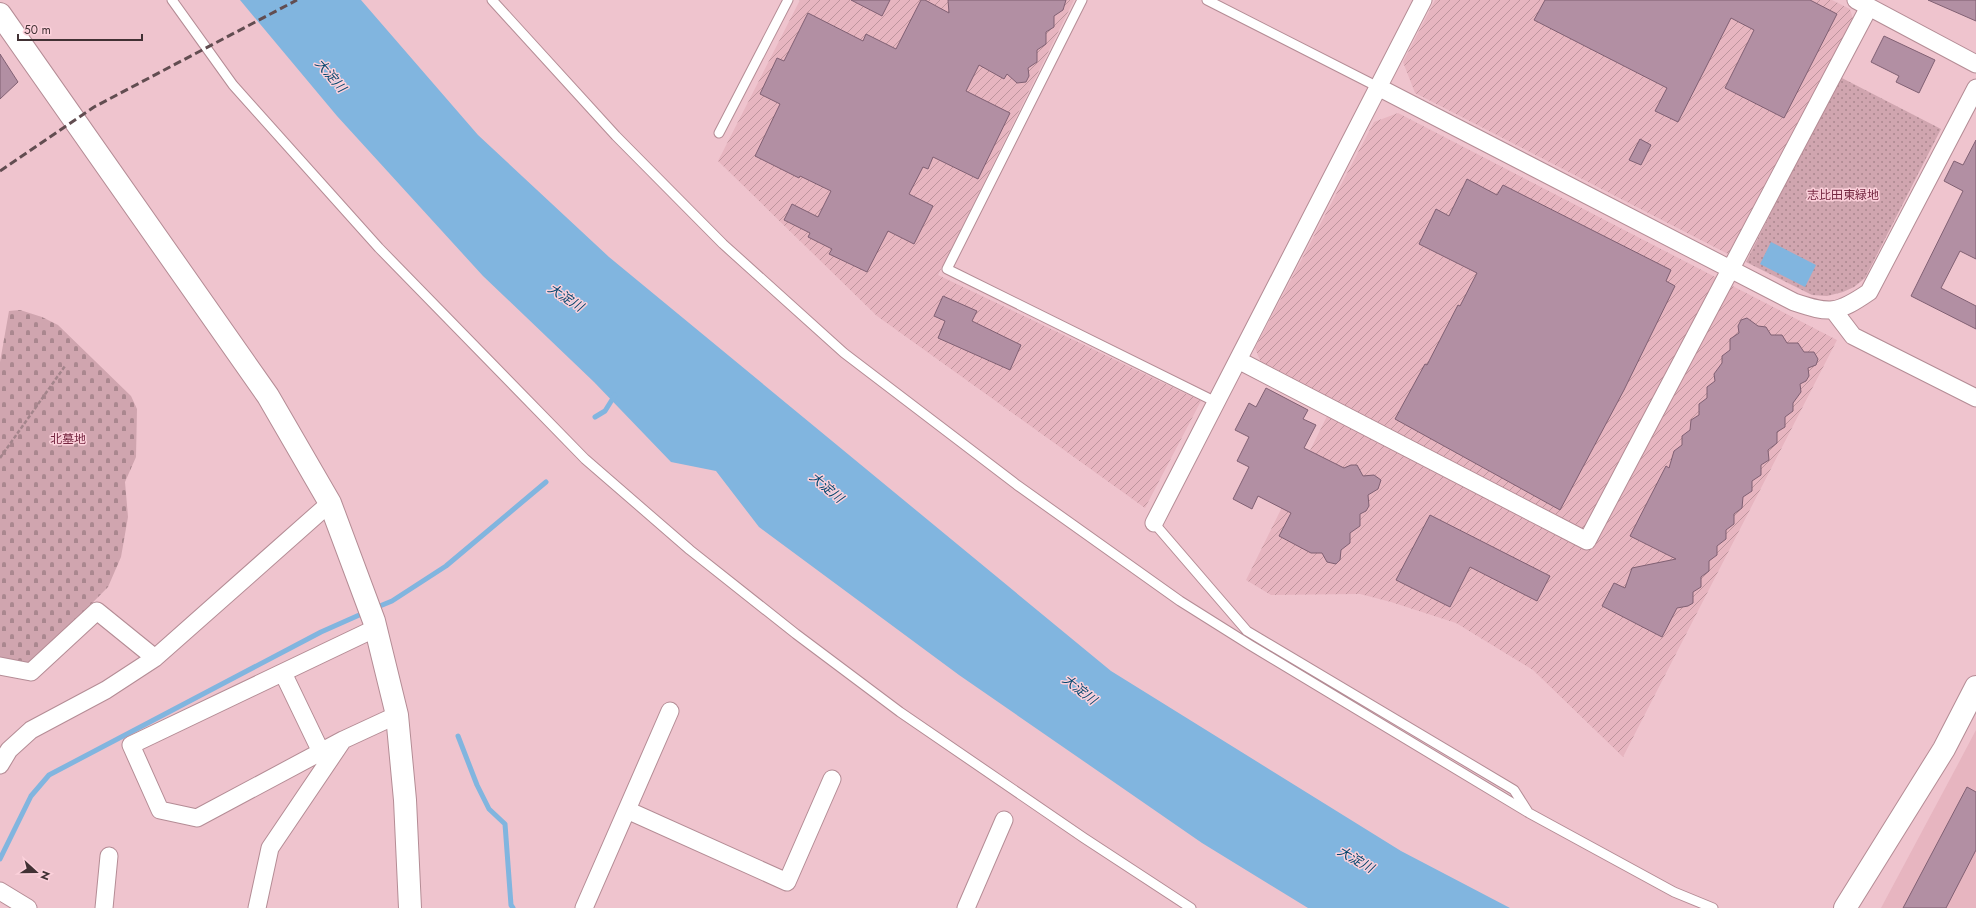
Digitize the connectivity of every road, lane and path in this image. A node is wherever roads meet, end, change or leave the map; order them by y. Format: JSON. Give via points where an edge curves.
{"nodes":[{"id":1,"x":172,"y":0,"type":"edge"},
{"id":2,"x":492,"y":0,"type":"edge"},
{"id":3,"x":788,"y":0,"type":"edge"},
{"id":4,"x":1082,"y":0,"type":"edge"},
{"id":5,"x":1207,"y":0,"type":"edge"},
{"id":6,"x":1423,"y":0,"type":"edge"},
{"id":7,"x":1862,"y":3,"type":"edge"},
{"id":8,"x":0,"y":14,"type":"edge"},
{"id":9,"x":1976,"y":64,"type":"edge"},
{"id":10,"x":1378,"y":87,"type":"junction"},
{"id":11,"x":1976,"y":88,"type":"edge"},
{"id":12,"x":719,"y":133,"type":"dead end"},
{"id":13,"x":1731,"y":270,"type":"junction"},
{"id":14,"x":1834,"y":311,"type":"junction"},
{"id":15,"x":1238,"y":360,"type":"junction"},
{"id":16,"x":65,"y":366,"type":"dead end"},
{"id":17,"x":1976,"y":398,"type":"edge"},
{"id":18,"x":1216,"y":402,"type":"junction"},
{"id":19,"x":0,"y":458,"type":"edge"},
{"id":20,"x":330,"y":503,"type":"junction"},
{"id":21,"x":1154,"y":523,"type":"joint"},
{"id":22,"x":375,"y":625,"type":"junction"},
{"id":23,"x":155,"y":658,"type":"junction"},
{"id":24,"x":0,"y":666,"type":"edge"},
{"id":25,"x":283,"y":673,"type":"junction"},
{"id":26,"x":1976,"y":687,"type":"edge"},
{"id":27,"x":670,"y":711,"type":"dead end"},
{"id":28,"x":397,"y":715,"type":"junction"},
{"id":29,"x":343,"y":740,"type":"junction"},
{"id":30,"x":321,"y":752,"type":"junction"},
{"id":31,"x":0,"y":765,"type":"edge"},
{"id":32,"x":832,"y":779,"type":"dead end"},
{"id":33,"x":627,"y":810,"type":"junction"},
{"id":34,"x":1529,"y":813,"type":"junction"},
{"id":35,"x":1004,"y":820,"type":"dead end"},
{"id":36,"x":109,"y":856,"type":"dead end"},
{"id":37,"x":0,"y":892,"type":"edge"},
{"id":38,"x":28,"y":908,"type":"edge"},
{"id":39,"x":104,"y":908,"type":"edge"},
{"id":40,"x":258,"y":908,"type":"edge"},
{"id":41,"x":410,"y":908,"type":"edge"},
{"id":42,"x":584,"y":908,"type":"edge"},
{"id":43,"x":966,"y":908,"type":"edge"},
{"id":44,"x":1191,"y":908,"type":"edge"},
{"id":45,"x":1712,"y":908,"type":"edge"},
{"id":46,"x":1845,"y":908,"type":"edge"}],
"edges":[{"from":1,"to":44,"type":"lane","via":[[233,85],[379,248],[585,459],[696,555],[894,707]]},
{"from":2,"to":34,"type":"lane","via":[[616,136],[723,244],[844,353],[1017,486],[1180,601]]},
{"from":3,"to":12,"type":"lane"},
{"from":4,"to":18,"type":"lane","via":[[947,269]]},
{"from":5,"to":10,"type":"lane"},
{"from":6,"to":10,"type":"street"},
{"from":7,"to":9,"type":"street"},
{"from":7,"to":13,"type":"street"},
{"from":8,"to":20,"type":"street","via":[[268,396]]},
{"from":10,"to":13,"type":"street"},
{"from":10,"to":15,"type":"street"},
{"from":11,"to":14,"type":"street","via":[[1869,292]]},
{"from":13,"to":14,"type":"street","via":[[1794,302],[1821,311]]},
{"from":13,"to":15,"type":"street","via":[[1587,541]]},
{"from":14,"to":17,"type":"street","via":[[1853,336]]},
{"from":15,"to":18,"type":"street"},
{"from":16,"to":19,"type":"path"},
{"from":18,"to":21,"type":"street"},
{"from":20,"to":22,"type":"street"},
{"from":20,"to":23,"type":"street"},
{"from":21,"to":34,"type":"lane","via":[[1247,632],[1514,790]]},
{"from":22,"to":25,"type":"street"},
{"from":22,"to":28,"type":"street"},
{"from":23,"to":24,"type":"street","via":[[97,611],[31,672]]},
{"from":23,"to":31,"type":"street","via":[[106,690],[31,730],[9,750]]},
{"from":25,"to":30,"type":"street"},
{"from":25,"to":30,"type":"street","via":[[131,745],[160,810],[197,818]]},
{"from":26,"to":46,"type":"street","via":[[1944,749]]},
{"from":27,"to":33,"type":"street"},
{"from":28,"to":29,"type":"street"},
{"from":28,"to":41,"type":"street","via":[[405,800]]},
{"from":29,"to":30,"type":"street"},
{"from":29,"to":40,"type":"street","via":[[270,848]]},
{"from":32,"to":33,"type":"street","via":[[787,882]]},
{"from":33,"to":42,"type":"street"},
{"from":34,"to":45,"type":"lane","via":[[1674,892]]},
{"from":35,"to":43,"type":"street"},
{"from":36,"to":39,"type":"street"},
{"from":37,"to":38,"type":"street"}]}
